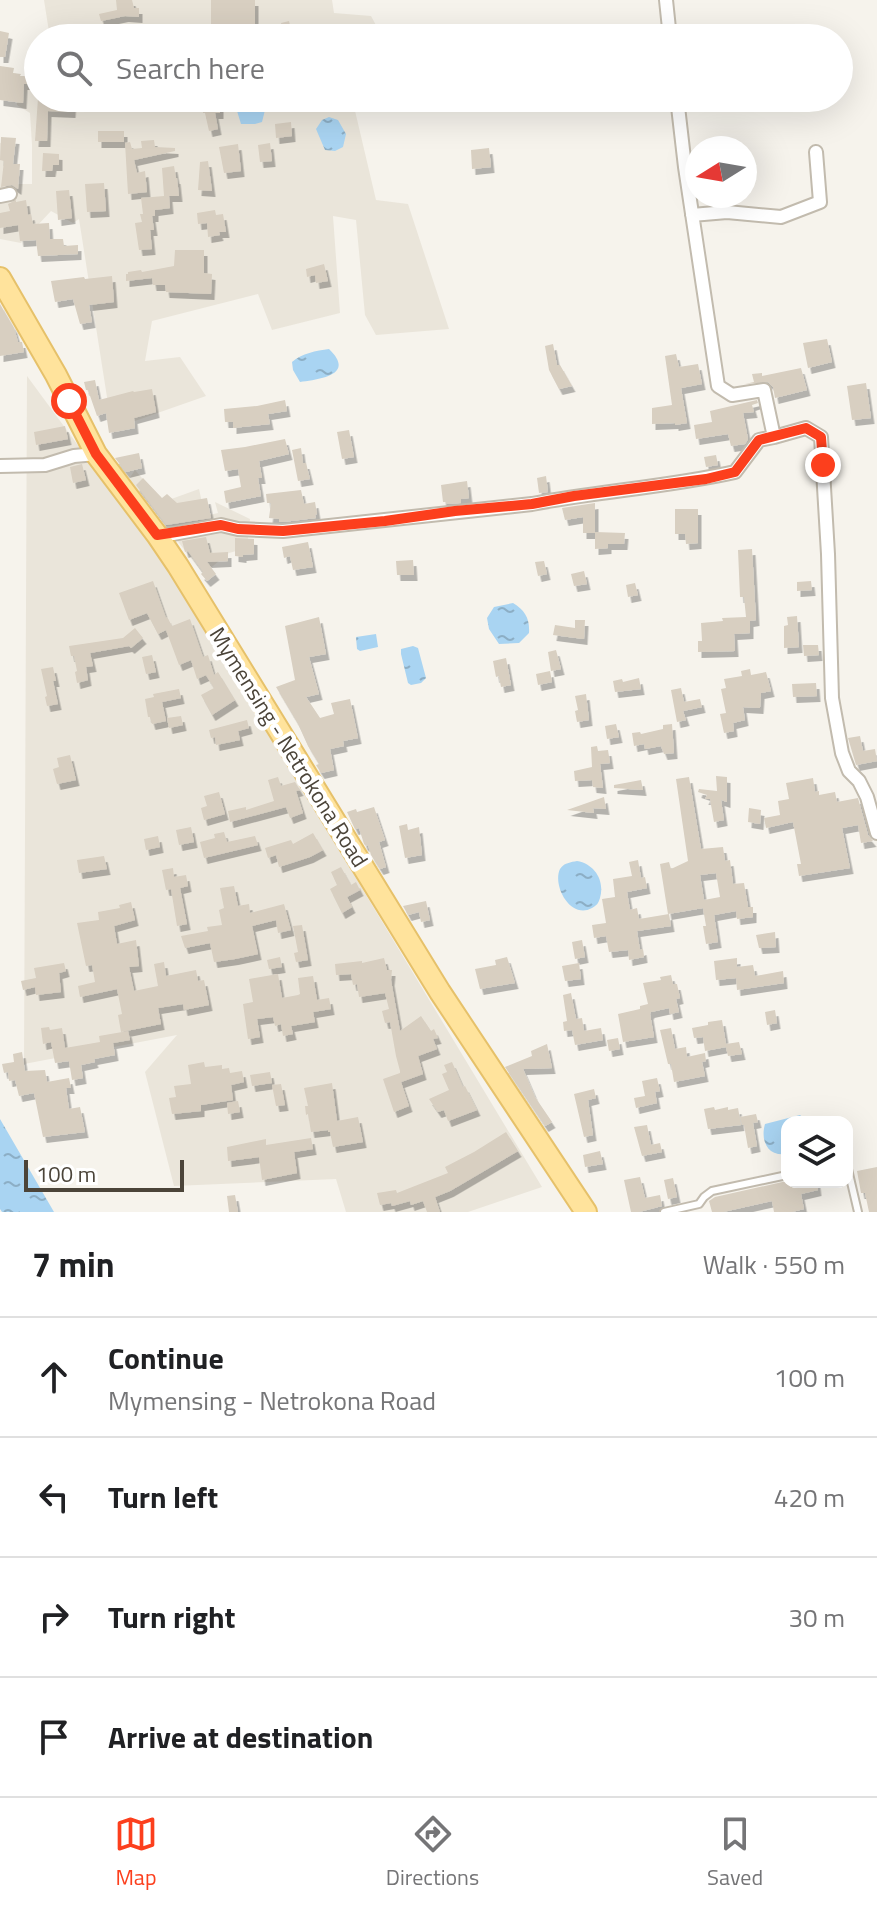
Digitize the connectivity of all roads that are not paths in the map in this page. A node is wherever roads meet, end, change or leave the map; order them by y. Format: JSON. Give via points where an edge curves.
{"nodes":[{"id":1,"x":666,"y":0,"type":"edge"},
{"id":2,"x":669,"y":24,"type":"edge"},
{"id":3,"x":679,"y":112,"type":"edge"},
{"id":4,"x":816,"y":152,"type":"dead end"},
{"id":5,"x":692,"y":215,"type":"junction"},
{"id":6,"x":0,"y":278,"type":"edge"},
{"id":7,"x":774,"y":437,"type":"junction"},
{"id":8,"x":96,"y":454,"type":"junction"},
{"id":9,"x":0,"y":466,"type":"edge"},
{"id":10,"x":157,"y":535,"type":"junction"},
{"id":11,"x":877,"y":833,"type":"edge"},
{"id":12,"x":781,"y":1176,"type":"edge"},
{"id":13,"x":852,"y":1188,"type":"edge"},
{"id":14,"x":586,"y":1212,"type":"edge"},
{"id":15,"x":664,"y":1212,"type":"edge"},
{"id":16,"x":858,"y":1212,"type":"edge"}],
"edges":[{"from":1,"to":2,"type":"street"},
{"from":3,"to":5,"type":"street"},
{"from":4,"to":5,"type":"street","via":[[820,202],[781,217]]},
{"from":5,"to":7,"type":"street","via":[[718,386],[732,395],[764,390]]},
{"from":6,"to":8,"type":"main road","name":"Mymensing - Netrokona Road"},
{"from":7,"to":10,"type":"street","via":[[759,440],[735,472],[706,479],[283,531],[221,525]]},
{"from":7,"to":11,"type":"street","via":[[806,428],[821,437],[832,698],[842,753],[867,797]]},
{"from":8,"to":9,"type":"street","via":[[45,465]]},
{"from":8,"to":10,"type":"main road","name":"Mymensing - Netrokona Road"},
{"from":10,"to":14,"type":"main road","name":"Mymensing - Netrokona Road","via":[[440,992]]},
{"from":12,"to":15,"type":"lane","via":[[712,1191],[699,1204]]},
{"from":13,"to":16,"type":"lane"}]}
